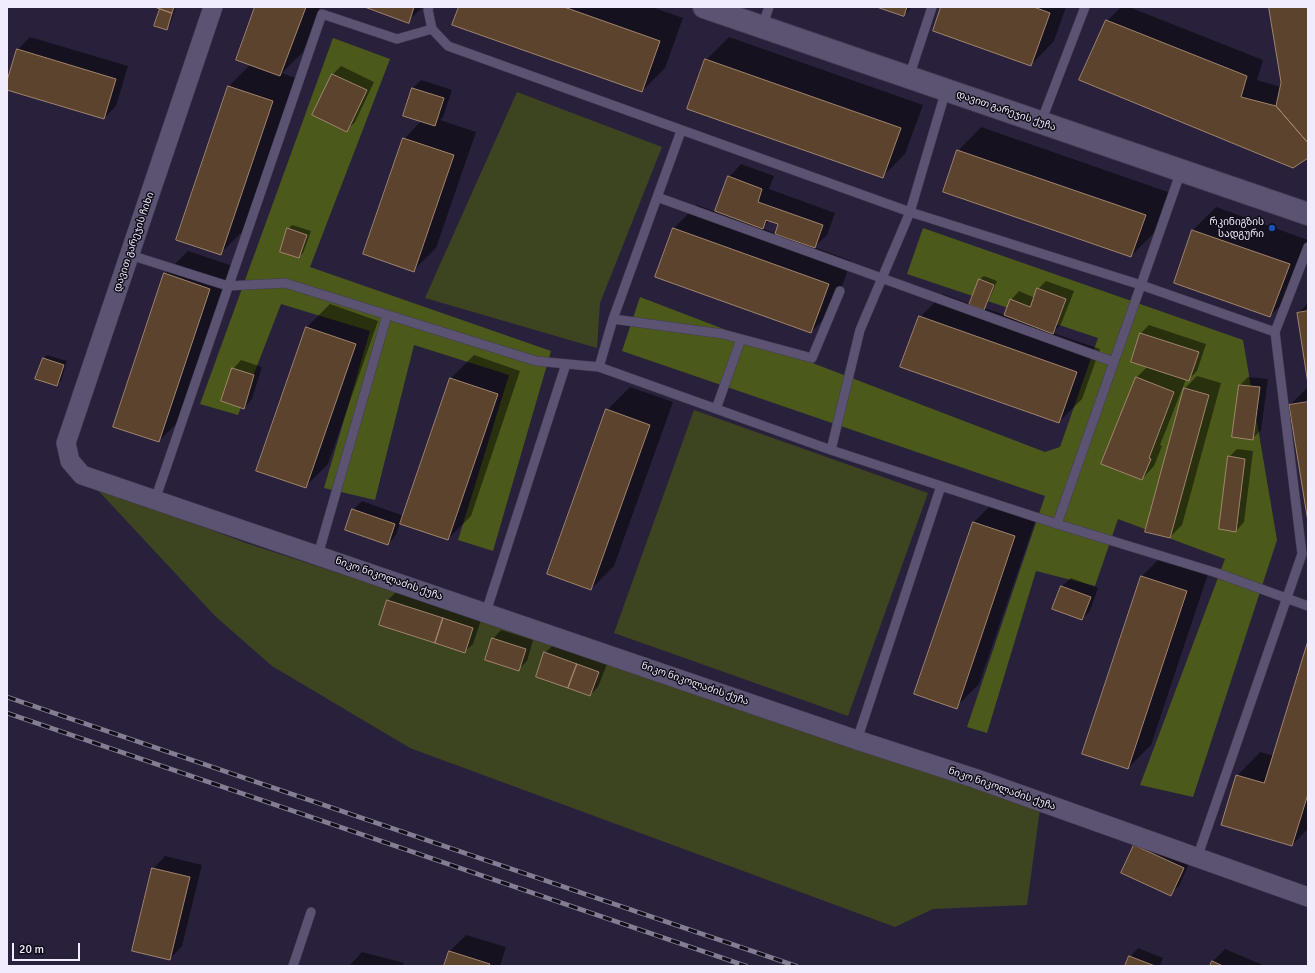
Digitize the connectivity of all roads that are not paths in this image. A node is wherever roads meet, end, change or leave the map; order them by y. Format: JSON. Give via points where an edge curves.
{"nodes":[{"id":1,"x":213,"y":7,"type":"edge"},
{"id":2,"x":429,"y":7,"type":"edge"},
{"id":3,"x":704,"y":7,"type":"edge"},
{"id":4,"x":932,"y":7,"type":"edge"},
{"id":5,"x":1085,"y":7,"type":"edge"},
{"id":6,"x":766,"y":17,"type":"edge"},
{"id":7,"x":432,"y":29,"type":"junction"},
{"id":8,"x":909,"y":77,"type":"junction"},
{"id":9,"x":946,"y":90,"type":"junction"},
{"id":10,"x":1041,"y":122,"type":"junction"},
{"id":11,"x":681,"y":131,"type":"junction"},
{"id":12,"x":1181,"y":171,"type":"junction"},
{"id":13,"x":657,"y":198,"type":"junction"},
{"id":14,"x":910,"y":212,"type":"junction"},
{"id":15,"x":1308,"y":214,"type":"edge"},
{"id":16,"x":1308,"y":247,"type":"edge"},
{"id":17,"x":130,"y":255,"type":"junction"},
{"id":18,"x":882,"y":278,"type":"junction"},
{"id":19,"x":1141,"y":285,"type":"junction"},
{"id":20,"x":228,"y":286,"type":"junction"},
{"id":21,"x":840,"y":291,"type":"dead end"},
{"id":22,"x":387,"y":315,"type":"junction"},
{"id":23,"x":613,"y":319,"type":"junction"},
{"id":24,"x":1275,"y":332,"type":"junction"},
{"id":25,"x":741,"y":339,"type":"junction"},
{"id":26,"x":1114,"y":362,"type":"junction"},
{"id":27,"x":566,"y":364,"type":"junction"},
{"id":28,"x":599,"y":367,"type":"junction"},
{"id":29,"x":716,"y":409,"type":"junction"},
{"id":30,"x":831,"y":450,"type":"junction"},
{"id":31,"x":82,"y":474,"type":"joint"},
{"id":32,"x":941,"y":486,"type":"junction"},
{"id":33,"x":155,"y":500,"type":"junction"},
{"id":34,"x":1057,"y":524,"type":"junction"},
{"id":35,"x":318,"y":555,"type":"junction"},
{"id":36,"x":1287,"y":599,"type":"junction"},
{"id":37,"x":1308,"y":606,"type":"edge"},
{"id":38,"x":486,"y":612,"type":"junction"},
{"id":39,"x":857,"y":740,"type":"junction"},
{"id":40,"x":1198,"y":858,"type":"junction"},
{"id":41,"x":1308,"y":897,"type":"edge"},
{"id":42,"x":311,"y":912,"type":"dead end"},
{"id":43,"x":293,"y":966,"type":"edge"}],
"edges":[{"from":1,"to":17,"type":"street","name":"დავით გარეჯის ჩიხი"},
{"from":2,"to":7,"type":"lane"},
{"from":3,"to":6,"type":"main road","name":"დავით გარეჯის ქუჩა"},
{"from":4,"to":8,"type":"lane"},
{"from":5,"to":10,"type":"lane"},
{"from":6,"to":8,"type":"main road","name":"დავით გარეჯის ქუჩა"},
{"from":7,"to":11,"type":"lane","via":[[448,46]]},
{"from":7,"to":20,"type":"lane","via":[[397,39],[322,14]]},
{"from":8,"to":9,"type":"main road","name":"დავით გარეჯის ქუჩა"},
{"from":9,"to":10,"type":"main road","name":"დავით გარეჯის ქუჩა"},
{"from":9,"to":14,"type":"lane"},
{"from":10,"to":12,"type":"main road","name":"დავით გარეჯის ქუჩა"},
{"from":11,"to":13,"type":"lane"},
{"from":11,"to":14,"type":"lane"},
{"from":12,"to":15,"type":"main road","name":"დავით გარეჯის ქუჩა"},
{"from":12,"to":19,"type":"lane"},
{"from":13,"to":18,"type":"lane"},
{"from":13,"to":23,"type":"lane"},
{"from":14,"to":18,"type":"lane"},
{"from":14,"to":19,"type":"lane"},
{"from":16,"to":24,"type":"lane"},
{"from":17,"to":20,"type":"lane"},
{"from":17,"to":31,"type":"street","name":"დავით გარეჯის ჩიხი","via":[[66,444],[70,461]]},
{"from":18,"to":26,"type":"lane"},
{"from":18,"to":30,"type":"lane","via":[[860,330]]},
{"from":19,"to":24,"type":"lane"},
{"from":19,"to":26,"type":"lane"},
{"from":20,"to":22,"type":"lane","via":[[285,283]]},
{"from":20,"to":33,"type":"lane"},
{"from":21,"to":25,"type":"lane","via":[[812,358]]},
{"from":22,"to":27,"type":"lane","via":[[536,361]]},
{"from":22,"to":35,"type":"lane"},
{"from":23,"to":25,"type":"lane","via":[[723,334]]},
{"from":23,"to":28,"type":"lane"},
{"from":24,"to":36,"type":"lane","via":[[1302,554]]},
{"from":25,"to":29,"type":"lane"},
{"from":26,"to":34,"type":"lane"},
{"from":27,"to":28,"type":"lane"},
{"from":27,"to":38,"type":"lane"},
{"from":28,"to":29,"type":"lane"},
{"from":29,"to":30,"type":"lane"},
{"from":30,"to":32,"type":"lane"},
{"from":31,"to":33,"type":"street","name":"ნიკო ნიკოლაძის ქუჩა"},
{"from":32,"to":34,"type":"lane"},
{"from":32,"to":39,"type":"lane"},
{"from":33,"to":35,"type":"street","name":"ნიკო ნიკოლაძის ქუჩა"},
{"from":34,"to":36,"type":"lane","via":[[1216,573]]},
{"from":35,"to":38,"type":"street","name":"ნიკო ნიკოლაძის ქუჩა"},
{"from":36,"to":37,"type":"lane"},
{"from":36,"to":40,"type":"lane"},
{"from":38,"to":39,"type":"street","name":"ნიკო ნიკოლაძის ქუჩა"},
{"from":39,"to":40,"type":"street","name":"ნიკო ნიკოლაძის ქუჩა","via":[[974,778]]},
{"from":40,"to":41,"type":"street","name":"ნიკო ნიკოლაძის ქუჩა"},
{"from":42,"to":43,"type":"lane"}]}
